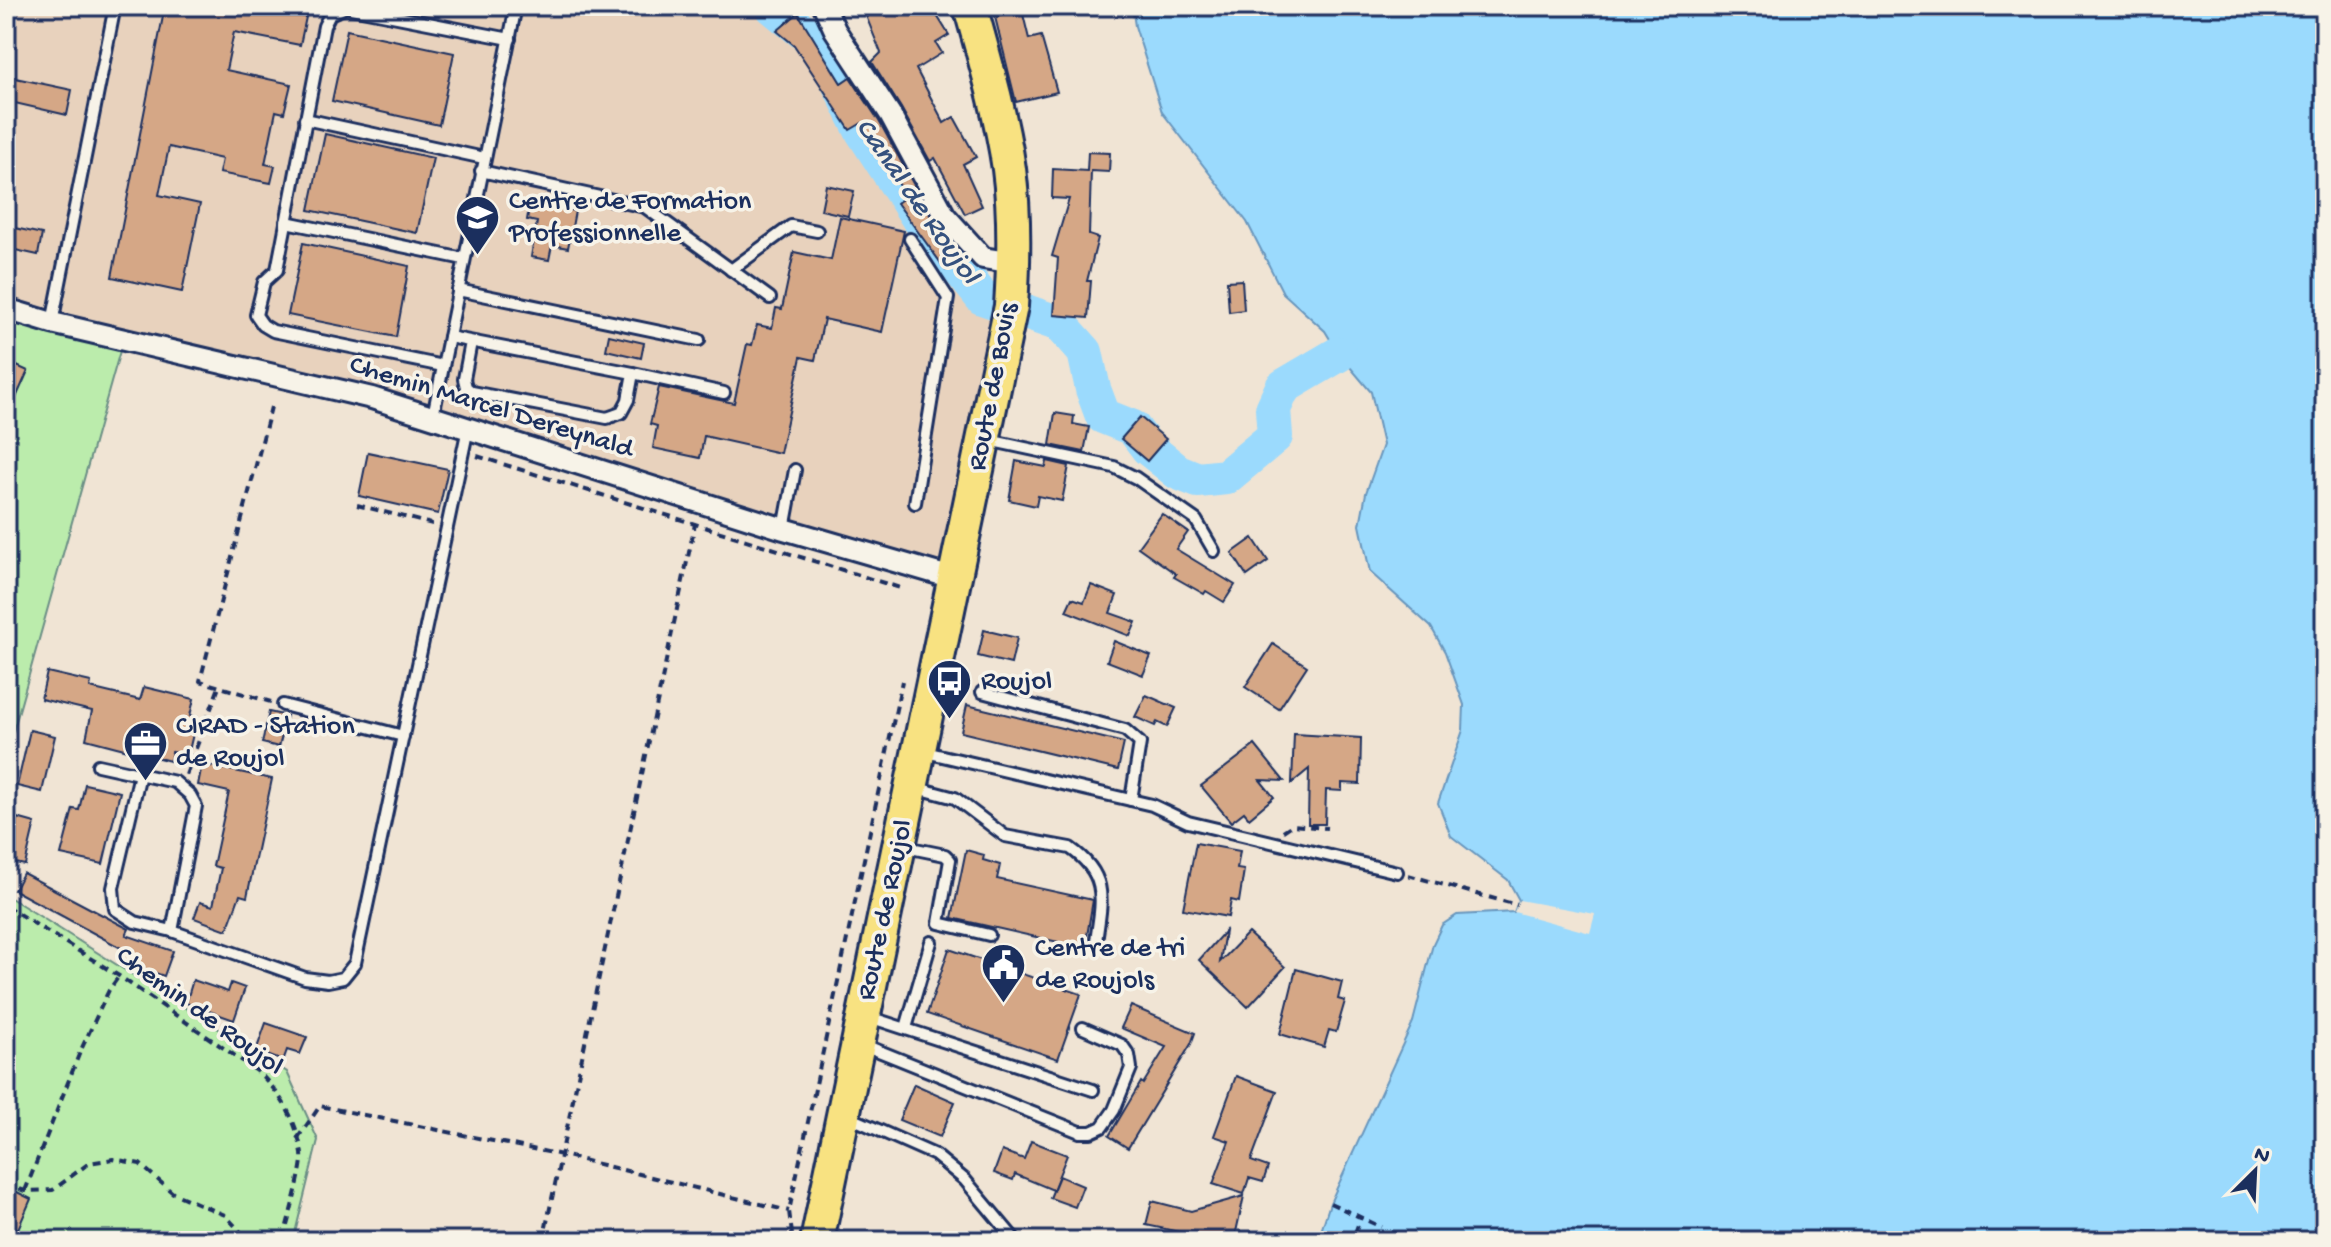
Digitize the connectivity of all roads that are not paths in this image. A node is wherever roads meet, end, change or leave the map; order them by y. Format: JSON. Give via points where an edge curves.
{"nodes":[{"id":1,"x":115,"y":6,"type":"edge"},
{"id":2,"x":516,"y":6,"type":"edge"},
{"id":3,"x":824,"y":6,"type":"edge"},
{"id":4,"x":970,"y":6,"type":"edge"},
{"id":5,"x":510,"y":39,"type":"junction"},
{"id":6,"x":305,"y":119,"type":"junction"},
{"id":7,"x":484,"y":158,"type":"junction"},
{"id":8,"x":481,"y":171,"type":"junction"},
{"id":9,"x":286,"y":222,"type":"junction"},
{"id":10,"x":817,"y":231,"type":"dead end"},
{"id":11,"x":910,"y":239,"type":"dead end"},
{"id":12,"x":464,"y":259,"type":"junction"},
{"id":13,"x":1014,"y":263,"type":"junction"},
{"id":14,"x":731,"y":270,"type":"junction"},
{"id":15,"x":458,"y":290,"type":"junction"},
{"id":16,"x":770,"y":298,"type":"dead end"},
{"id":17,"x":6,"y":309,"type":"edge"},
{"id":18,"x":52,"y":323,"type":"junction"},
{"id":19,"x":449,"y":337,"type":"junction"},
{"id":20,"x":699,"y":340,"type":"dead end"},
{"id":21,"x":471,"y":342,"type":"junction"},
{"id":22,"x":443,"y":366,"type":"junction"},
{"id":23,"x":633,"y":373,"type":"junction"},
{"id":24,"x":724,"y":393,"type":"dead end"},
{"id":25,"x":433,"y":416,"type":"junction"},
{"id":26,"x":468,"y":428,"type":"junction"},
{"id":27,"x":984,"y":439,"type":"junction"},
{"id":28,"x":795,"y":470,"type":"dead end"},
{"id":29,"x":915,"y":503,"type":"dead end"},
{"id":30,"x":784,"y":529,"type":"junction"},
{"id":31,"x":1214,"y":551,"type":"dead end"},
{"id":32,"x":956,"y":579,"type":"junction"},
{"id":33,"x":982,"y":692,"type":"dead end"},
{"id":34,"x":283,"y":705,"type":"road end"},
{"id":35,"x":403,"y":736,"type":"junction"},
{"id":36,"x":919,"y":750,"type":"junction"},
{"id":37,"x":98,"y":765,"type":"dead end"},
{"id":38,"x":140,"y":774,"type":"junction"},
{"id":39,"x":912,"y":786,"type":"junction"},
{"id":40,"x":1131,"y":800,"type":"junction"},
{"id":41,"x":899,"y":846,"type":"junction"},
{"id":42,"x":1397,"y":872,"type":"road end"},
{"id":43,"x":172,"y":931,"type":"junction"},
{"id":44,"x":989,"y":935,"type":"dead end"},
{"id":45,"x":1096,"y":941,"type":"dead end"},
{"id":46,"x":931,"y":942,"type":"dead end"},
{"id":47,"x":906,"y":1028,"type":"junction"},
{"id":48,"x":1083,"y":1028,"type":"dead end"},
{"id":49,"x":861,"y":1029,"type":"junction"},
{"id":50,"x":1093,"y":1090,"type":"dead end"},
{"id":51,"x":843,"y":1115,"type":"junction"},
{"id":52,"x":817,"y":1241,"type":"edge"},
{"id":53,"x":1016,"y":1241,"type":"edge"}],
"edges":[{"from":1,"to":18,"type":"lane"},
{"from":2,"to":5,"type":"lane"},
{"from":3,"to":13,"type":"street","via":[[945,216],[983,258]]},
{"from":4,"to":13,"type":"main road","name":"Route de Bovis","via":[[1009,171]]},
{"from":5,"to":6,"type":"lane","via":[[346,7],[330,14],[324,26]]},
{"from":5,"to":7,"type":"lane"},
{"from":6,"to":7,"type":"lane"},
{"from":6,"to":9,"type":"lane"},
{"from":7,"to":8,"type":"lane"},
{"from":8,"to":12,"type":"lane"},
{"from":8,"to":14,"type":"lane","via":[[645,207]]},
{"from":9,"to":12,"type":"lane"},
{"from":9,"to":22,"type":"lane","via":[[277,270],[264,282],[256,315],[263,325]]},
{"from":10,"to":14,"type":"lane","via":[[791,226]]},
{"from":11,"to":29,"type":"lane","via":[[948,298]]},
{"from":12,"to":15,"type":"lane"},
{"from":13,"to":27,"type":"main road","name":"Route de Bovis","via":[[1011,306]]},
{"from":14,"to":16,"type":"lane"},
{"from":15,"to":19,"type":"lane"},
{"from":15,"to":20,"type":"lane"},
{"from":17,"to":18,"type":"street","name":"Chemin Marcel Dereynald"},
{"from":18,"to":25,"type":"street","name":"Chemin Marcel Dereynald"},
{"from":19,"to":21,"type":"lane"},
{"from":19,"to":22,"type":"lane"},
{"from":21,"to":23,"type":"lane"},
{"from":21,"to":23,"type":"lane","via":[[464,379],[472,392],[607,418],[621,413]]},
{"from":22,"to":25,"type":"lane"},
{"from":23,"to":24,"type":"lane"},
{"from":25,"to":26,"type":"street","name":"Chemin Marcel Dereynald"},
{"from":26,"to":30,"type":"street","name":"Chemin Marcel Dereynald"},
{"from":26,"to":35,"type":"lane"},
{"from":27,"to":31,"type":"lane","via":[[1114,467],[1196,520]]},
{"from":27,"to":32,"type":"main road","name":"Route de Bovis"},
{"from":28,"to":30,"type":"lane"},
{"from":30,"to":32,"type":"street","name":"Chemin Marcel Dereynald"},
{"from":32,"to":36,"type":"main road","name":"Route de Roujol"},
{"from":33,"to":40,"type":"lane","via":[[1134,736],[1140,743]]},
{"from":34,"to":35,"type":"lane"},
{"from":35,"to":43,"type":"lane","via":[[355,963],[343,978],[305,978]]},
{"from":36,"to":39,"type":"main road","name":"Route de Roujol"},
{"from":36,"to":40,"type":"lane"},
{"from":37,"to":38,"type":"lane"},
{"from":38,"to":43,"type":"lane","via":[[175,782],[196,806]]},
{"from":38,"to":43,"type":"lane","via":[[113,888],[115,909],[135,922]]},
{"from":39,"to":41,"type":"main road","name":"Route de Roujol"},
{"from":39,"to":45,"type":"lane","via":[[955,798],[1005,836],[1078,853],[1102,888]]},
{"from":40,"to":42,"type":"lane","via":[[1188,822]]},
{"from":41,"to":44,"type":"lane","via":[[950,860],[939,923]]},
{"from":41,"to":49,"type":"main road","name":"Route de Roujol"},
{"from":46,"to":47,"type":"lane"},
{"from":47,"to":49,"type":"lane"},
{"from":47,"to":50,"type":"lane"},
{"from":48,"to":49,"type":"lane","via":[[1122,1045],[1131,1068],[1114,1110],[1091,1132],[1080,1132]]},
{"from":49,"to":51,"type":"main road","name":"Route de Roujol"},
{"from":51,"to":52,"type":"main road","name":"Route de Roujol"},
{"from":51,"to":53,"type":"lane","via":[[935,1155],[965,1180]]}]}
